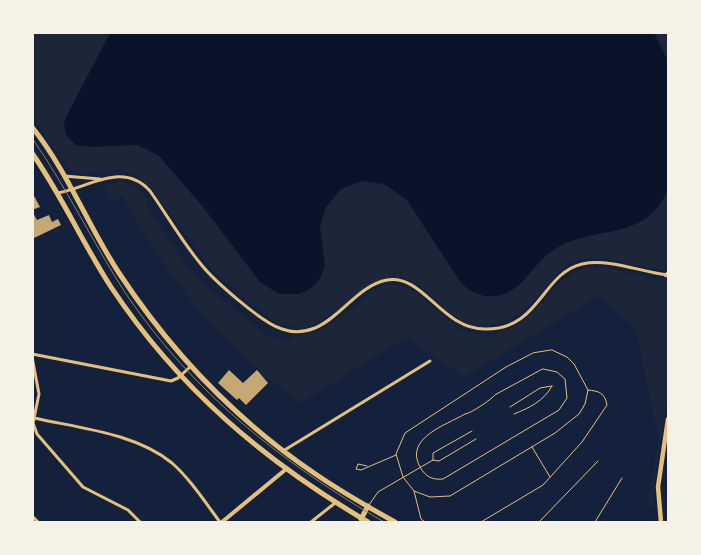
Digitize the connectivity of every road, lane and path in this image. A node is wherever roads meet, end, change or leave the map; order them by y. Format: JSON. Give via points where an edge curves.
{"nodes":[{"id":1,"x":32,"y":127,"type":"edge"},
{"id":2,"x":32,"y":153,"type":"edge"},
{"id":3,"x":64,"y":176,"type":"junction"},
{"id":4,"x":101,"y":178,"type":"junction"},
{"id":5,"x":72,"y":190,"type":"junction"},
{"id":6,"x":58,"y":193,"type":"junction"},
{"id":7,"x":668,"y":274,"type":"edge"},
{"id":8,"x":32,"y":356,"type":"edge"},
{"id":9,"x":430,"y":361,"type":"dead end"},
{"id":10,"x":190,"y":366,"type":"junction"},
{"id":11,"x":180,"y":376,"type":"junction"},
{"id":12,"x":588,"y":390,"type":"junction"},
{"id":13,"x":510,"y":407,"type":"dead end"},
{"id":14,"x":514,"y":414,"type":"dead end"},
{"id":15,"x":34,"y":418,"type":"junction"},
{"id":16,"x":668,"y":419,"type":"edge"},
{"id":17,"x":472,"y":431,"type":"dead end"},
{"id":18,"x":476,"y":439,"type":"dead end"},
{"id":19,"x":532,"y":447,"type":"junction"},
{"id":20,"x":283,"y":451,"type":"junction"},
{"id":21,"x":396,"y":454,"type":"junction"},
{"id":22,"x":432,"y":460,"type":"junction"},
{"id":23,"x":598,"y":460,"type":"dead end"},
{"id":24,"x":367,"y":466,"type":"dead end"},
{"id":25,"x":420,"y":467,"type":"junction"},
{"id":26,"x":285,"y":470,"type":"junction"},
{"id":27,"x":403,"y":478,"type":"junction"},
{"id":28,"x":550,"y":478,"type":"junction"},
{"id":29,"x":622,"y":478,"type":"dead end"},
{"id":30,"x":414,"y":491,"type":"junction"},
{"id":31,"x":335,"y":503,"type":"junction"},
{"id":32,"x":368,"y":506,"type":"junction"},
{"id":33,"x":32,"y":516,"type":"edge"},
{"id":34,"x":361,"y":519,"type":"junction"},
{"id":35,"x":38,"y":522,"type":"edge"},
{"id":36,"x":140,"y":522,"type":"edge"},
{"id":37,"x":221,"y":522,"type":"edge"},
{"id":38,"x":311,"y":522,"type":"edge"},
{"id":39,"x":368,"y":522,"type":"edge"},
{"id":40,"x":395,"y":522,"type":"edge"},
{"id":41,"x":425,"y":522,"type":"edge"},
{"id":42,"x":480,"y":522,"type":"edge"},
{"id":43,"x":539,"y":522,"type":"edge"},
{"id":44,"x":595,"y":522,"type":"edge"},
{"id":45,"x":660,"y":522,"type":"edge"}],
"edges":[{"from":1,"to":3,"type":"main road"},
{"from":2,"to":6,"type":"main road"},
{"from":3,"to":4,"type":"street"},
{"from":3,"to":5,"type":"main road"},
{"from":4,"to":5,"type":"street"},
{"from":4,"to":7,"type":"street","via":[[126,176],[145,186],[206,270],[269,323],[290,331],[321,325],[371,287],[385,281],[401,280],[412,284],[452,319],[488,330],[523,318],[561,275],[578,266],[604,263]]},
{"from":5,"to":6,"type":"street"},
{"from":5,"to":10,"type":"main road","via":[[119,272]]},
{"from":6,"to":11,"type":"main road","via":[[117,295]]},
{"from":8,"to":11,"type":"street","via":[[168,380]]},
{"from":8,"to":15,"type":"street","via":[[39,394]]},
{"from":9,"to":20,"type":"street"},
{"from":10,"to":11,"type":"street"},
{"from":10,"to":20,"type":"main road","via":[[235,411]]},
{"from":11,"to":26,"type":"main road","via":[[234,429]]},
{"from":12,"to":19,"type":"lane","via":[[579,414]]},
{"from":12,"to":21,"type":"lane","via":[[574,364],[560,353],[552,350],[533,353],[411,428],[400,441]]},
{"from":12,"to":28,"type":"lane","via":[[602,393],[607,404],[582,442]]},
{"from":13,"to":14,"type":"lane","via":[[540,388],[552,386],[540,401]]},
{"from":15,"to":36,"type":"street","via":[[39,437],[83,487],[128,510]]},
{"from":15,"to":37,"type":"street","via":[[144,445],[184,475]]},
{"from":16,"to":45,"type":"main road","via":[[658,487]]},
{"from":17,"to":22,"type":"lane","via":[[433,452]]},
{"from":18,"to":22,"type":"lane","via":[[439,461]]},
{"from":19,"to":28,"type":"lane"},
{"from":19,"to":30,"type":"lane","via":[[450,496],[430,497]]},
{"from":20,"to":32,"type":"main road"},
{"from":21,"to":24,"type":"lane"},
{"from":21,"to":27,"type":"lane"},
{"from":22,"to":25,"type":"lane"},
{"from":23,"to":43,"type":"lane"},
{"from":25,"to":25,"type":"lane","via":[[417,449],[425,437],[472,413],[481,404],[543,369],[557,372],[565,379],[567,398],[559,410],[443,479],[433,480]]},
{"from":25,"to":27,"type":"lane"},
{"from":26,"to":31,"type":"main road"},
{"from":26,"to":37,"type":"street"},
{"from":27,"to":30,"type":"lane"},
{"from":27,"to":32,"type":"lane","via":[[378,492]]},
{"from":28,"to":42,"type":"lane","via":[[544,485]]},
{"from":29,"to":44,"type":"lane"},
{"from":30,"to":41,"type":"lane","via":[[421,519]]},
{"from":31,"to":34,"type":"main road"},
{"from":31,"to":38,"type":"street"},
{"from":32,"to":34,"type":"main road"},
{"from":32,"to":40,"type":"main road"},
{"from":33,"to":35,"type":"street"},
{"from":34,"to":39,"type":"main road"}]}
